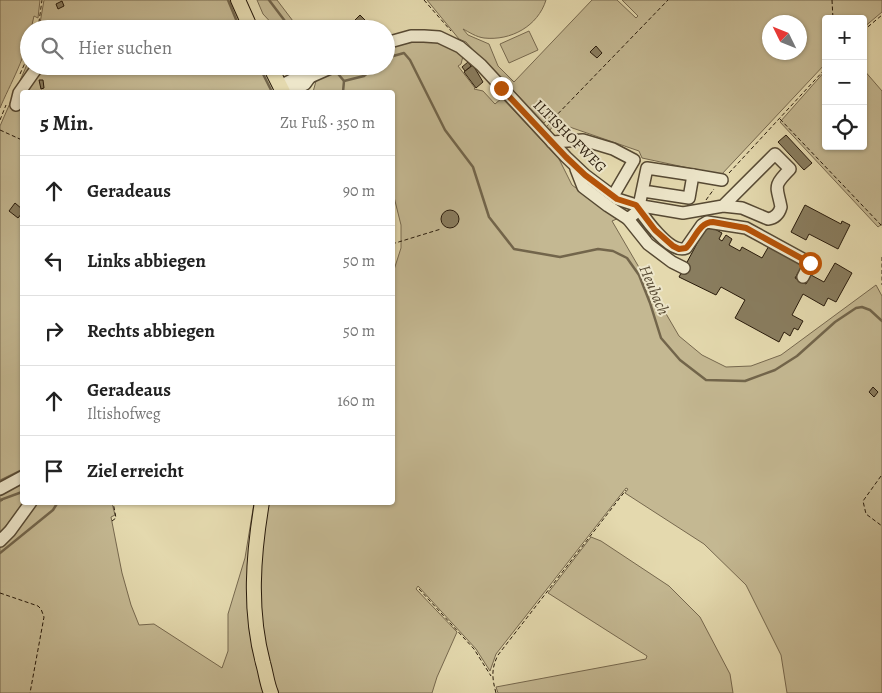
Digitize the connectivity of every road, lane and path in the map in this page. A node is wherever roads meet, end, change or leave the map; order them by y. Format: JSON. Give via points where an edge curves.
{"nodes":[{"id":1,"x":42,"y":0,"type":"edge"},
{"id":2,"x":238,"y":0,"type":"edge"},
{"id":3,"x":424,"y":0,"type":"edge"},
{"id":4,"x":668,"y":0,"type":"edge"},
{"id":5,"x":832,"y":0,"type":"edge"},
{"id":6,"x":833,"y":15,"type":"edge"},
{"id":7,"x":882,"y":15,"type":"edge"},
{"id":8,"x":39,"y":20,"type":"edge"},
{"id":9,"x":247,"y":20,"type":"edge"},
{"id":10,"x":867,"y":28,"type":"edge"},
{"id":11,"x":395,"y":41,"type":"edge"},
{"id":12,"x":460,"y":47,"type":"junction"},
{"id":13,"x":822,"y":72,"type":"edge"},
{"id":14,"x":32,"y":75,"type":"edge"},
{"id":15,"x":276,"y":75,"type":"edge"},
{"id":16,"x":320,"y":75,"type":"edge"},
{"id":17,"x":308,"y":82,"type":"edge"},
{"id":18,"x":286,"y":88,"type":"edge"},
{"id":19,"x":21,"y":90,"type":"edge"},
{"id":20,"x":20,"y":92,"type":"edge"},
{"id":21,"x":16,"y":105,"type":"dead end"},
{"id":22,"x":780,"y":118,"type":"junction"},
{"id":23,"x":0,"y":130,"type":"edge"},
{"id":24,"x":541,"y":130,"type":"junction"},
{"id":25,"x":20,"y":139,"type":"edge"},
{"id":26,"x":552,"y":142,"type":"junction"},
{"id":27,"x":574,"y":166,"type":"junction"},
{"id":28,"x":693,"y":175,"type":"junction"},
{"id":29,"x":722,"y":180,"type":"junction"},
{"id":30,"x":643,"y":191,"type":"junction"},
{"id":31,"x":613,"y":196,"type":"junction"},
{"id":32,"x":723,"y":206,"type":"junction"},
{"id":33,"x":638,"y":207,"type":"junction"},
{"id":34,"x":696,"y":212,"type":"junction"},
{"id":35,"x":628,"y":219,"type":"junction"},
{"id":36,"x":881,"y":225,"type":"edge"},
{"id":37,"x":441,"y":228,"type":"dead end"},
{"id":38,"x":882,"y":228,"type":"edge"},
{"id":39,"x":395,"y":243,"type":"edge"},
{"id":40,"x":882,"y":257,"type":"edge"},
{"id":41,"x":684,"y":268,"type":"dead end"},
{"id":42,"x":803,"y":277,"type":"dead end"},
{"id":43,"x":882,"y":285,"type":"edge"},
{"id":44,"x":881,"y":476,"type":"edge"},
{"id":45,"x":20,"y":478,"type":"edge"},
{"id":46,"x":0,"y":489,"type":"edge"},
{"id":47,"x":626,"y":490,"type":"dead end"},
{"id":48,"x":28,"y":505,"type":"edge"},
{"id":49,"x":114,"y":505,"type":"edge"},
{"id":50,"x":262,"y":505,"type":"edge"},
{"id":51,"x":112,"y":521,"type":"dead end"},
{"id":52,"x":882,"y":526,"type":"edge"},
{"id":53,"x":0,"y":541,"type":"edge"},
{"id":54,"x":420,"y":589,"type":"dead end"},
{"id":55,"x":0,"y":592,"type":"edge"},
{"id":56,"x":492,"y":677,"type":"junction"},
{"id":57,"x":30,"y":693,"type":"edge"},
{"id":58,"x":272,"y":693,"type":"edge"},
{"id":59,"x":496,"y":693,"type":"edge"}],
"edges":[{"from":1,"to":8,"type":"path"},
{"from":2,"to":9,"type":"main road"},
{"from":3,"to":12,"type":"path","via":[[454,34]]},
{"from":4,"to":24,"type":"path"},
{"from":5,"to":6,"type":"path"},
{"from":7,"to":10,"type":"path"},
{"from":11,"to":12,"type":"street","name":"ILTISHOFWEG","via":[[424,36]]},
{"from":12,"to":24,"type":"street","name":"ILTISHOFWEG"},
{"from":13,"to":22,"type":"path"},
{"from":14,"to":19,"type":"street"},
{"from":15,"to":18,"type":"main road"},
{"from":16,"to":17,"type":"street"},
{"from":17,"to":18,"type":"street"},
{"from":20,"to":21,"type":"street"},
{"from":22,"to":29,"type":"path"},
{"from":22,"to":36,"type":"path"},
{"from":23,"to":25,"type":"path"},
{"from":24,"to":26,"type":"street","name":"ILTISHOFWEG"},
{"from":26,"to":27,"type":"street","name":"ILTISHOFWEG"},
{"from":26,"to":31,"type":"street","via":[[583,140],[614,149],[634,160]]},
{"from":27,"to":31,"type":"street","name":"ILTISHOFWEG"},
{"from":27,"to":35,"type":"street","via":[[583,187]]},
{"from":28,"to":29,"type":"street"},
{"from":28,"to":30,"type":"street","via":[[647,168]]},
{"from":28,"to":30,"type":"street","via":[[689,198]]},
{"from":29,"to":34,"type":"path"},
{"from":30,"to":33,"type":"street"},
{"from":31,"to":33,"type":"street","name":"ILTISHOFWEG"},
{"from":32,"to":32,"type":"street","via":[[742,208],[768,219],[776,216],[781,207],[776,192],[778,180],[790,169],[786,158],[775,154]]},
{"from":32,"to":34,"type":"street","name":"ILTISHOFWEG"},
{"from":33,"to":34,"type":"street","name":"ILTISHOFWEG"},
{"from":33,"to":35,"type":"street"},
{"from":33,"to":42,"type":"street","via":[[655,230],[679,249],[686,248],[707,222],[746,228],[810,263]]},
{"from":35,"to":41,"type":"street","via":[[648,244]]},
{"from":36,"to":38,"type":"path"},
{"from":37,"to":39,"type":"path"},
{"from":40,"to":43,"type":"path"},
{"from":44,"to":52,"type":"path","via":[[863,501],[866,514]]},
{"from":45,"to":46,"type":"street"},
{"from":47,"to":56,"type":"path","via":[[498,655]]},
{"from":48,"to":53,"type":"street"},
{"from":49,"to":51,"type":"path","via":[[116,518]]},
{"from":50,"to":58,"type":"main road","via":[[254,567],[254,610],[259,648]]},
{"from":54,"to":56,"type":"path","via":[[474,649]]},
{"from":55,"to":57,"type":"path","via":[[38,606],[44,617]]},
{"from":56,"to":59,"type":"path"}]}
